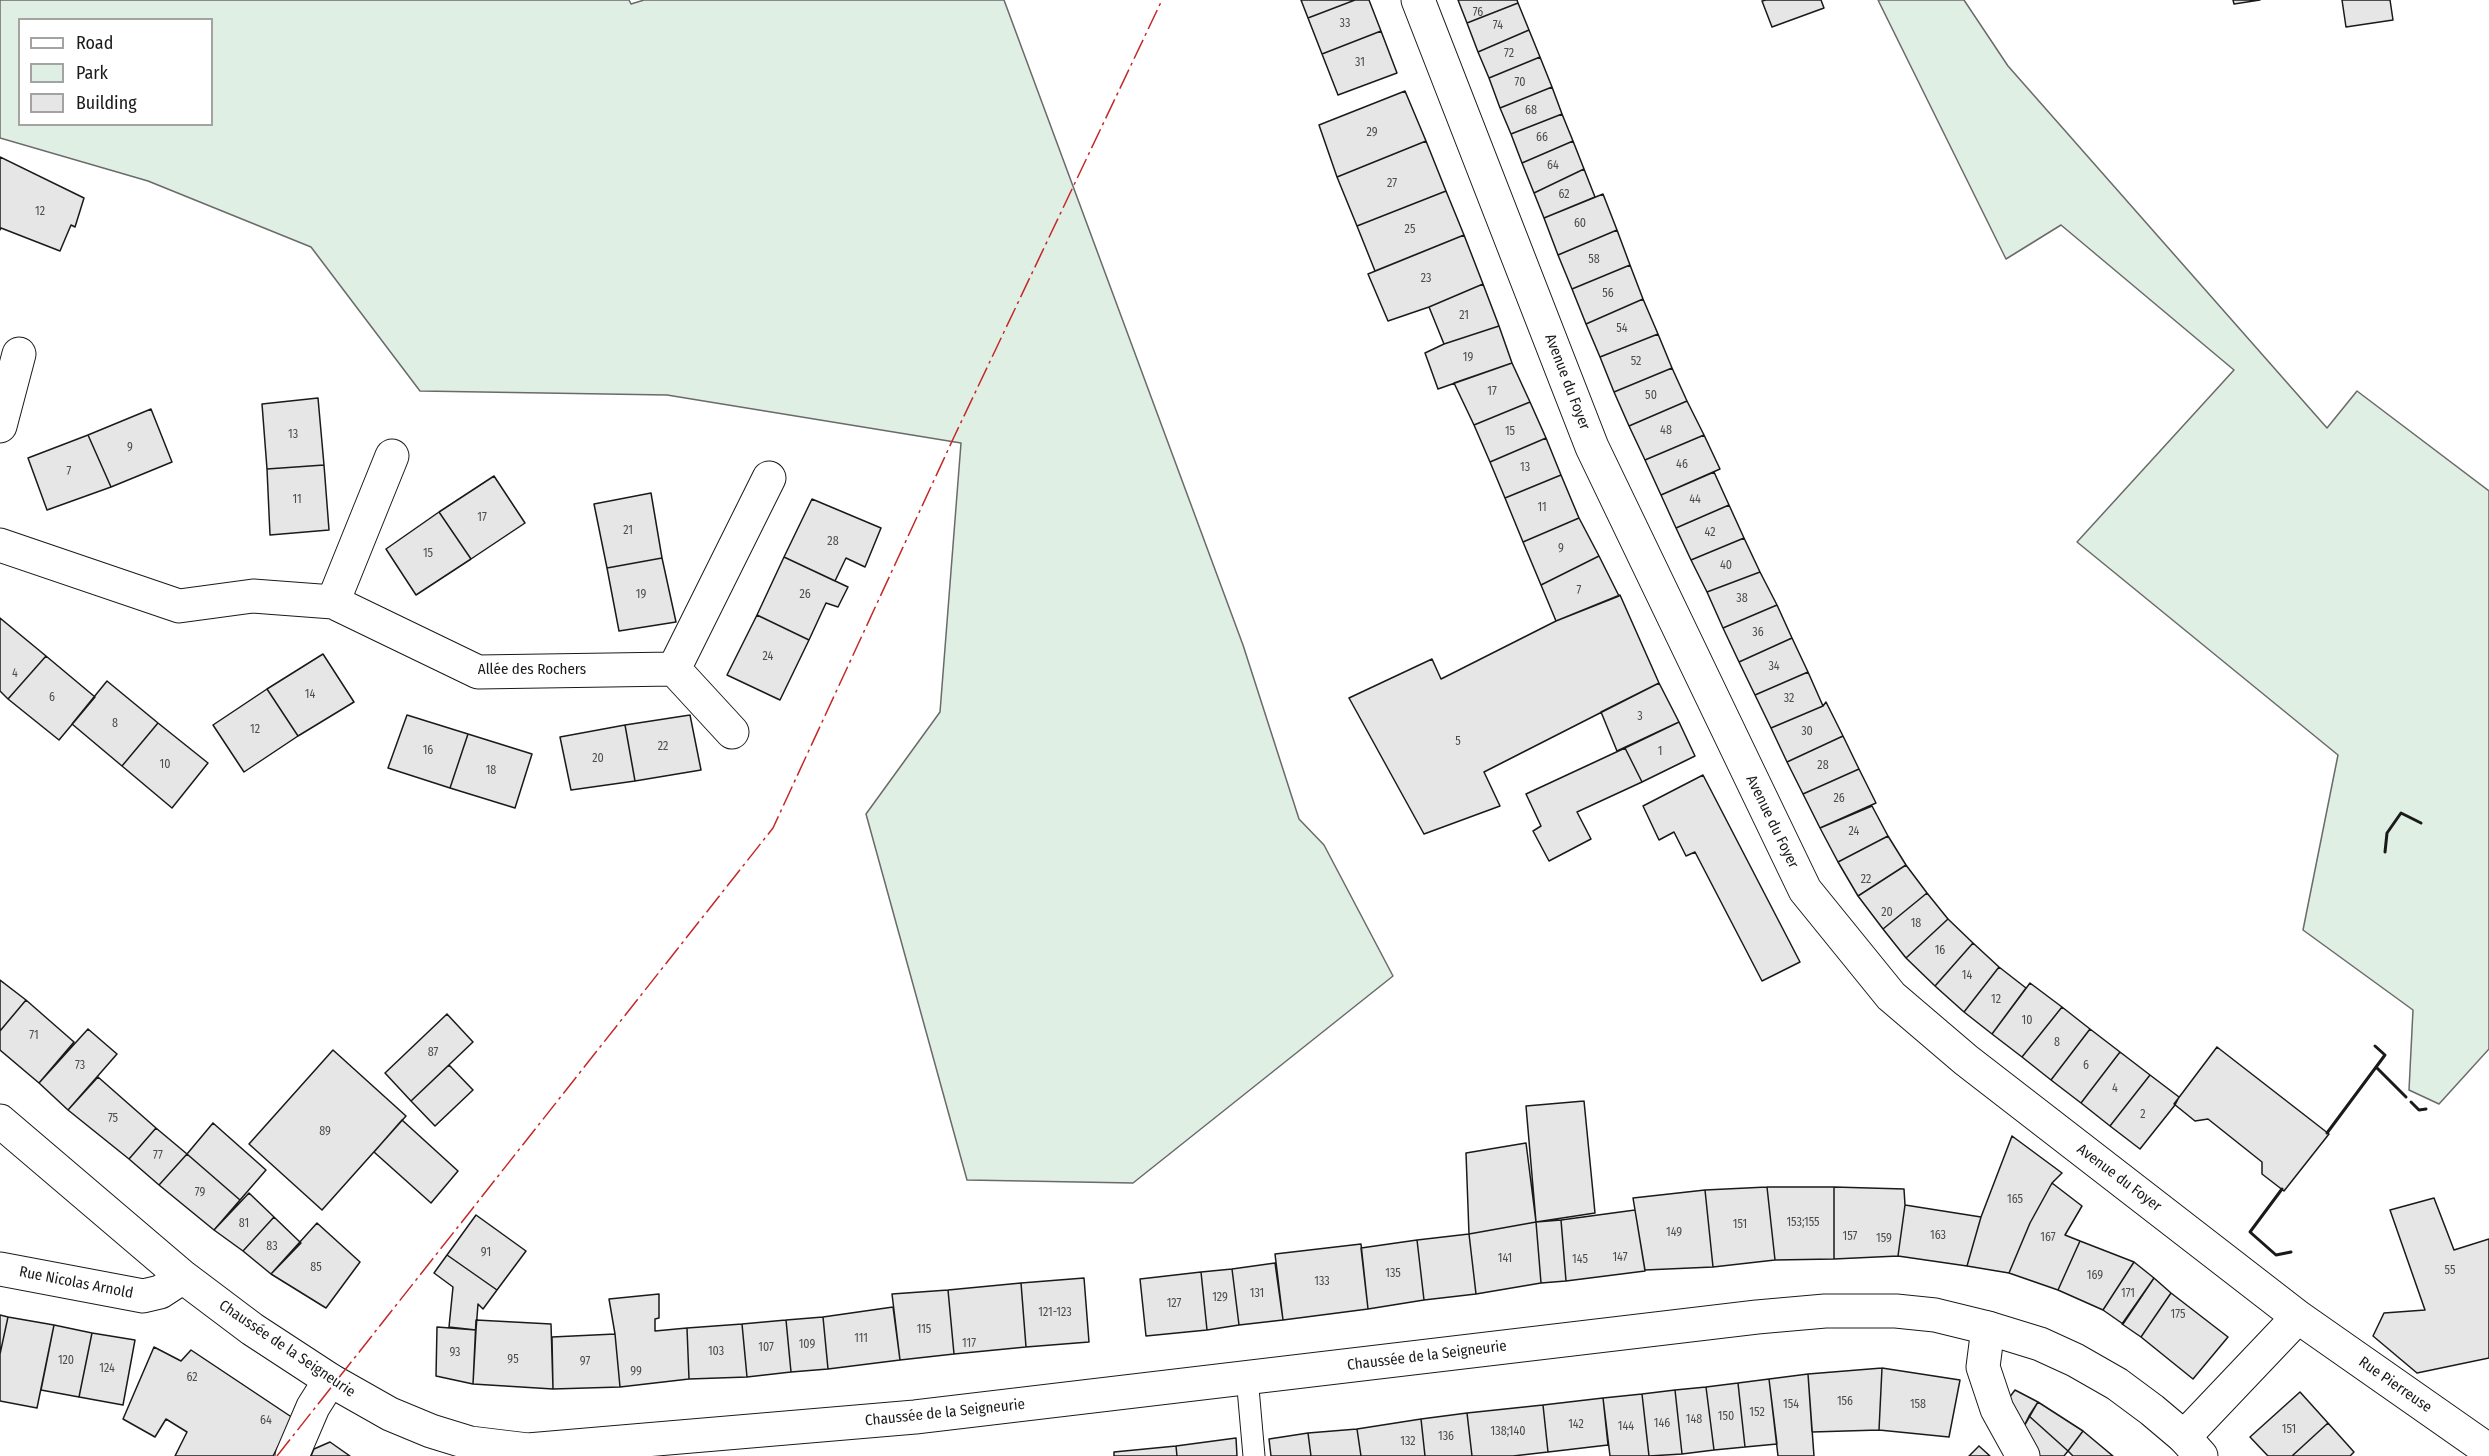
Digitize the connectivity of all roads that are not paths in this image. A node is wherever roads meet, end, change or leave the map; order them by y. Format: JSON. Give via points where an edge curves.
{"nodes":[{"id":1,"x":1418,"y":0,"type":"edge"},
{"id":2,"x":19,"y":354,"type":"dead end"},
{"id":3,"x":0,"y":426,"type":"edge"},
{"id":4,"x":392,"y":456,"type":"dead end"},
{"id":5,"x":769,"y":478,"type":"dead end"},
{"id":6,"x":0,"y":545,"type":"edge"},
{"id":7,"x":333,"y":602,"type":"junction"},
{"id":8,"x":674,"y":669,"type":"junction"},
{"id":9,"x":732,"y":732,"type":"dead end"},
{"id":10,"x":0,"y":1122,"type":"edge"},
{"id":11,"x":0,"y":1269,"type":"edge"},
{"id":12,"x":183,"y":1276,"type":"junction"},
{"id":13,"x":2298,"y":1317,"type":"junction"},
{"id":14,"x":1988,"y":1328,"type":"junction"},
{"id":15,"x":1247,"y":1377,"type":"junction"},
{"id":16,"x":330,"y":1380,"type":"junction"},
{"id":17,"x":2192,"y":1447,"type":"edge"},
{"id":18,"x":2489,"y":1455,"type":"edge"},
{"id":19,"x":292,"y":1456,"type":"edge"},
{"id":20,"x":1254,"y":1456,"type":"edge"},
{"id":21,"x":2023,"y":1456,"type":"edge"}],
"edges":[{"from":1,"to":13,"type":"street","name":"Avenue du Foyer","via":[[1592,447],[1805,890],[1891,996],[1966,1060]]},
{"from":2,"to":3,"type":"street"},
{"from":4,"to":7,"type":"street"},
{"from":5,"to":8,"type":"street"},
{"from":6,"to":7,"type":"street","name":"Allée des Rochers","via":[[179,606],[253,596]]},
{"from":7,"to":8,"type":"street","name":"Allée des Rochers","via":[[478,672]]},
{"from":8,"to":9,"type":"street"},
{"from":10,"to":12,"type":"street","name":"Chaussée de la Seigneurie"},
{"from":11,"to":12,"type":"street","name":"Rue Nicolas Arnold","via":[[143,1296],[160,1292]]},
{"from":12,"to":16,"type":"street","name":"Chaussée de la Seigneurie","via":[[252,1329]]},
{"from":13,"to":17,"type":"street"},
{"from":13,"to":18,"type":"street","name":"Rue Pierreuse","via":[[2478,1443]]},
{"from":14,"to":15,"type":"street","name":"Chaussée de la Seigneurie","via":[[1925,1314],[1825,1311]]},
{"from":14,"to":17,"type":"street","name":"Chaussée de la Seigneurie","via":[[2075,1360],[2116,1384]]},
{"from":14,"to":21,"type":"street","via":[[1983,1367],[1996,1409]]},
{"from":15,"to":16,"type":"street","name":"Chaussée de la Seigneurie","via":[[915,1417],[528,1450],[470,1443],[431,1431],[390,1414]]},
{"from":15,"to":20,"type":"lane"},
{"from":16,"to":19,"type":"street","via":[[313,1407]]}]}
